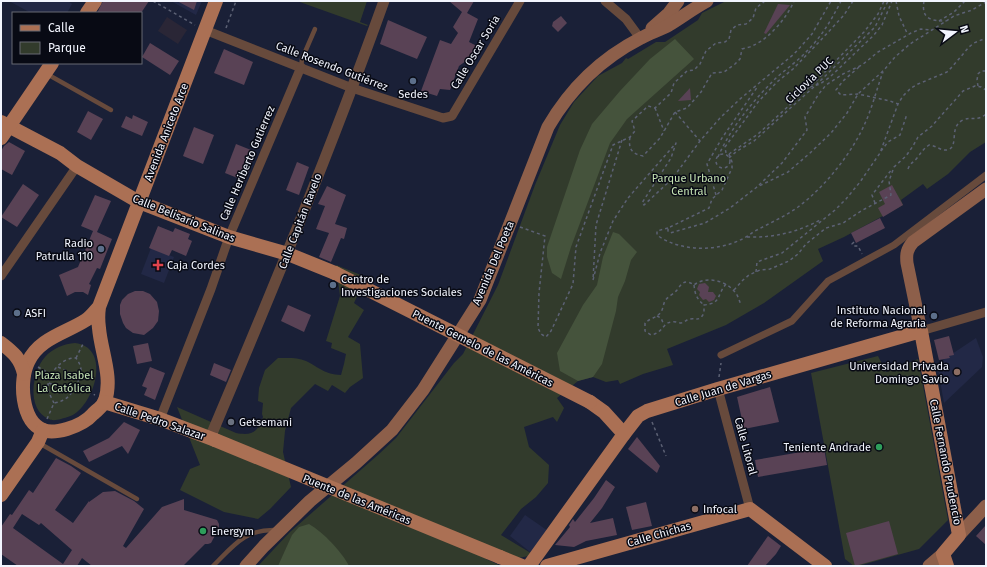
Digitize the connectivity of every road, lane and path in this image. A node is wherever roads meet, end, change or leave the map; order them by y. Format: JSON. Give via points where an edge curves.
{"nodes":[{"id":1,"x":95,"y":1,"type":"edge"},
{"id":2,"x":153,"y":1,"type":"edge"},
{"id":3,"x":216,"y":1,"type":"edge"},
{"id":4,"x":236,"y":1,"type":"edge"},
{"id":5,"x":384,"y":1,"type":"edge"},
{"id":6,"x":520,"y":1,"type":"edge"},
{"id":7,"x":606,"y":1,"type":"edge"},
{"id":8,"x":678,"y":1,"type":"edge"},
{"id":9,"x":707,"y":1,"type":"edge"},
{"id":10,"x":765,"y":1,"type":"edge"},
{"id":11,"x":794,"y":1,"type":"edge"},
{"id":12,"x":831,"y":1,"type":"edge"},
{"id":13,"x":841,"y":1,"type":"edge"},
{"id":14,"x":853,"y":1,"type":"edge"},
{"id":15,"x":884,"y":1,"type":"edge"},
{"id":16,"x":888,"y":1,"type":"edge"},
{"id":17,"x":892,"y":1,"type":"edge"},
{"id":18,"x":896,"y":1,"type":"edge"},
{"id":19,"x":924,"y":1,"type":"edge"},
{"id":20,"x":966,"y":1,"type":"edge"},
{"id":21,"x":986,"y":2,"type":"edge"},
{"id":22,"x":88,"y":12,"type":"edge"},
{"id":23,"x":939,"y":21,"type":"junction"},
{"id":24,"x":946,"y":21,"type":"junction"},
{"id":25,"x":200,"y":27,"type":"junction"},
{"id":26,"x":226,"y":28,"type":"dead end"},
{"id":27,"x":315,"y":29,"type":"dead end"},
{"id":28,"x":932,"y":30,"type":"junction"},
{"id":29,"x":908,"y":35,"type":"junction"},
{"id":30,"x":640,"y":38,"type":"junction"},
{"id":31,"x":986,"y":38,"type":"edge"},
{"id":32,"x":862,"y":65,"type":"junction"},
{"id":33,"x":301,"y":67,"type":"junction"},
{"id":34,"x":49,"y":68,"type":"edge"},
{"id":35,"x":884,"y":70,"type":"junction"},
{"id":36,"x":986,"y":72,"type":"edge"},
{"id":37,"x":759,"y":84,"type":"junction"},
{"id":38,"x":816,"y":85,"type":"junction"},
{"id":39,"x":978,"y":86,"type":"junction"},
{"id":40,"x":809,"y":87,"type":"junction"},
{"id":41,"x":352,"y":88,"type":"junction"},
{"id":42,"x":986,"y":89,"type":"edge"},
{"id":43,"x":858,"y":94,"type":"junction"},
{"id":44,"x":874,"y":98,"type":"junction"},
{"id":45,"x":898,"y":104,"type":"junction"},
{"id":46,"x":655,"y":108,"type":"junction"},
{"id":47,"x":111,"y":110,"type":"dead end"},
{"id":48,"x":675,"y":112,"type":"junction"},
{"id":49,"x":907,"y":114,"type":"dead end"},
{"id":50,"x":986,"y":114,"type":"edge"},
{"id":51,"x":452,"y":116,"type":"joint"},
{"id":52,"x":5,"y":124,"type":"edge"},
{"id":53,"x":664,"y":131,"type":"junction"},
{"id":54,"x":630,"y":137,"type":"junction"},
{"id":55,"x":1,"y":138,"type":"edge"},
{"id":56,"x":622,"y":140,"type":"junction"},
{"id":57,"x":700,"y":141,"type":"junction"},
{"id":58,"x":723,"y":146,"type":"junction"},
{"id":59,"x":880,"y":153,"type":"junction"},
{"id":60,"x":724,"y":155,"type":"junction"},
{"id":61,"x":729,"y":156,"type":"junction"},
{"id":62,"x":718,"y":157,"type":"junction"},
{"id":63,"x":58,"y":158,"type":"dead end"},
{"id":64,"x":77,"y":166,"type":"junction"},
{"id":65,"x":894,"y":167,"type":"junction"},
{"id":66,"x":908,"y":169,"type":"dead end"},
{"id":67,"x":986,"y":175,"type":"edge"},
{"id":68,"x":757,"y":187,"type":"junction"},
{"id":69,"x":986,"y":189,"type":"edge"},
{"id":70,"x":716,"y":195,"type":"junction"},
{"id":71,"x":139,"y":202,"type":"junction"},
{"id":72,"x":875,"y":203,"type":"junction"},
{"id":73,"x":826,"y":217,"type":"junction"},
{"id":74,"x":510,"y":224,"type":"junction"},
{"id":75,"x":668,"y":228,"type":"junction"},
{"id":76,"x":229,"y":237,"type":"junction"},
{"id":77,"x":747,"y":237,"type":"junction"},
{"id":78,"x":854,"y":242,"type":"dead end"},
{"id":79,"x":288,"y":254,"type":"junction"},
{"id":80,"x":866,"y":260,"type":"junction"},
{"id":81,"x":756,"y":272,"type":"junction"},
{"id":82,"x":334,"y":273,"type":"joint"},
{"id":83,"x":1,"y":276,"type":"edge"},
{"id":84,"x":726,"y":284,"type":"junction"},
{"id":85,"x":694,"y":285,"type":"junction"},
{"id":86,"x":734,"y":290,"type":"junction"},
{"id":87,"x":704,"y":305,"type":"junction"},
{"id":88,"x":741,"y":305,"type":"dead end"},
{"id":89,"x":99,"y":307,"type":"junction"},
{"id":90,"x":986,"y":312,"type":"edge"},
{"id":91,"x":657,"y":316,"type":"junction"},
{"id":92,"x":664,"y":325,"type":"junction"},
{"id":93,"x":921,"y":331,"type":"junction"},
{"id":94,"x":41,"y":344,"type":"junction"},
{"id":95,"x":82,"y":344,"type":"dead end"},
{"id":96,"x":7,"y":347,"type":"edge"},
{"id":97,"x":721,"y":355,"type":"joint"},
{"id":98,"x":76,"y":358,"type":"junction"},
{"id":99,"x":58,"y":367,"type":"junction"},
{"id":100,"x":38,"y":368,"type":"dead end"},
{"id":101,"x":24,"y":374,"type":"junction"},
{"id":102,"x":52,"y":375,"type":"junction"},
{"id":103,"x":80,"y":377,"type":"junction"},
{"id":104,"x":49,"y":383,"type":"junction"},
{"id":105,"x":76,"y":386,"type":"junction"},
{"id":106,"x":718,"y":388,"type":"junction"},
{"id":107,"x":91,"y":392,"type":"dead end"},
{"id":108,"x":72,"y":393,"type":"junction"},
{"id":109,"x":104,"y":402,"type":"junction"},
{"id":110,"x":54,"y":403,"type":"junction"},
{"id":111,"x":648,"y":411,"type":"junction"},
{"id":112,"x":160,"y":419,"type":"junction"},
{"id":113,"x":42,"y":430,"type":"junction"},
{"id":114,"x":624,"y":434,"type":"junction"},
{"id":115,"x":212,"y":439,"type":"junction"},
{"id":116,"x":666,"y":456,"type":"dead end"},
{"id":117,"x":1,"y":495,"type":"edge"},
{"id":118,"x":137,"y":499,"type":"dead end"},
{"id":119,"x":986,"y":506,"type":"edge"},
{"id":120,"x":750,"y":509,"type":"junction"},
{"id":121,"x":280,"y":530,"type":"junction"},
{"id":122,"x":959,"y":535,"type":"junction"},
{"id":123,"x":945,"y":560,"type":"edge"},
{"id":124,"x":213,"y":566,"type":"edge"},
{"id":125,"x":246,"y":566,"type":"edge"},
{"id":126,"x":522,"y":566,"type":"edge"},
{"id":127,"x":529,"y":566,"type":"edge"},
{"id":128,"x":547,"y":566,"type":"edge"},
{"id":129,"x":825,"y":566,"type":"edge"},
{"id":130,"x":929,"y":566,"type":"edge"}],
"edges":[{"from":1,"to":22,"type":"main road"},
{"from":2,"to":25,"type":"path"},
{"from":3,"to":25,"type":"main road","name":"Avenida Aniceto Arce"},
{"from":4,"to":26,"type":"path"},
{"from":5,"to":41,"type":"street","name":"Calle Capitán Ravelo"},
{"from":6,"to":51,"type":"street","name":"Calle Oscar Soria"},
{"from":7,"to":30,"type":"street","via":[[626,19]]},
{"from":8,"to":30,"type":"main road","name":"Avenida Del Poeta","via":[[669,13]]},
{"from":9,"to":30,"type":"main road","name":"Avenida Del Poeta","via":[[668,26]]},
{"from":10,"to":46,"type":"path","via":[[756,8],[753,18],[746,24],[737,25],[731,30],[729,39],[716,43],[706,51],[700,64],[694,70],[687,71],[674,83],[671,93]]},
{"from":11,"to":48,"type":"path","via":[[791,9],[769,35],[755,45],[742,49],[740,59],[724,72],[712,73],[701,92],[687,108]]},
{"from":12,"to":37,"type":"path","via":[[812,34],[794,54]]},
{"from":13,"to":58,"type":"path","name":"Ciclovía PUC","via":[[826,30],[753,102]]},
{"from":14,"to":61,"type":"path","via":[[820,42],[758,102],[725,147]]},
{"from":15,"to":40,"type":"path","via":[[878,14],[864,32]]},
{"from":16,"to":38,"type":"path","name":"Ciclovía PUC","via":[[875,27]]},
{"from":17,"to":38,"type":"path","via":[[882,25],[874,35],[830,77]]},
{"from":18,"to":29,"type":"path","via":[[899,16]]},
{"from":19,"to":23,"type":"path","via":[[928,18]]},
{"from":20,"to":23,"type":"path"},
{"from":21,"to":24,"type":"path"},
{"from":23,"to":24,"type":"path"},
{"from":24,"to":28,"type":"path"},
{"from":25,"to":33,"type":"street","name":"Calle Rosendo Gutiérrez"},
{"from":25,"to":71,"type":"main road","name":"Avenida Aniceto Arce"},
{"from":27,"to":33,"type":"lane","name":"Calle Heriberto Gutierrez"},
{"from":28,"to":29,"type":"path","via":[[921,29]]},
{"from":28,"to":35,"type":"path","via":[[910,44]]},
{"from":29,"to":32,"type":"path","via":[[878,52]]},
{"from":30,"to":74,"type":"main road","name":"Avenida Del Poeta","via":[[600,65],[558,110],[548,127]]},
{"from":31,"to":45,"type":"path","via":[[969,47],[946,72],[911,88]]},
{"from":32,"to":43,"type":"path","via":[[836,90],[841,95]]},
{"from":32,"to":68,"type":"path","via":[[826,85],[805,117],[807,130],[782,163]]},
{"from":33,"to":41,"type":"street","name":"Calle Rosendo Gutiérrez"},
{"from":33,"to":76,"type":"street","name":"Calle Heriberto Gutierrez"},
{"from":34,"to":47,"type":"lane"},
{"from":34,"to":52,"type":"main road"},
{"from":35,"to":43,"type":"path"},
{"from":35,"to":44,"type":"path"},
{"from":36,"to":39,"type":"path","via":[[981,71],[978,74]]},
{"from":37,"to":57,"type":"path","via":[[740,99]]},
{"from":37,"to":70,"type":"path","via":[[707,164]]},
{"from":38,"to":40,"type":"path"},
{"from":38,"to":61,"type":"path","name":"Ciclovía PUC","via":[[754,141]]},
{"from":39,"to":42,"type":"path"},
{"from":39,"to":65,"type":"path","via":[[963,91],[932,126],[918,137],[906,156]]},
{"from":40,"to":61,"type":"path","via":[[758,134]]},
{"from":41,"to":51,"type":"street","name":"Calle Rosendo Gutiérrez","via":[[443,118]]},
{"from":41,"to":79,"type":"street","name":"Calle Capitán Ravelo"},
{"from":43,"to":44,"type":"path"},
{"from":43,"to":68,"type":"path","via":[[831,133],[810,153],[788,172]]},
{"from":44,"to":45,"type":"path"},
{"from":44,"to":77,"type":"path","via":[[866,121],[852,147],[826,182],[799,206]]},
{"from":45,"to":59,"type":"path"},
{"from":46,"to":53,"type":"path"},
{"from":46,"to":54,"type":"path","via":[[648,106],[632,121],[635,131]]},
{"from":48,"to":53,"type":"path"},
{"from":48,"to":57,"type":"path"},
{"from":49,"to":59,"type":"path","via":[[900,135],[888,142]]},
{"from":50,"to":66,"type":"path","via":[[980,119],[964,119],[959,122],[954,130],[954,141],[950,148],[942,150],[929,145]]},
{"from":52,"to":55,"type":"main road"},
{"from":52,"to":64,"type":"main road","name":"Calle Belisario Salinas","via":[[60,153]]},
{"from":53,"to":54,"type":"path","via":[[643,156],[632,152]]},
{"from":54,"to":56,"type":"path"},
{"from":56,"to":57,"type":"path","via":[[596,225],[593,280],[600,253],[613,221],[628,198],[676,143],[671,158],[642,203],[644,205],[672,179]]},
{"from":56,"to":74,"type":"path","via":[[613,145],[609,154],[576,247],[573,284],[546,337],[538,328],[545,236]]},
{"from":58,"to":60,"type":"path"},
{"from":58,"to":62,"type":"path","name":"Ciclovía PUC"},
{"from":59,"to":73,"type":"path","via":[[846,199]]},
{"from":60,"to":61,"type":"path"},
{"from":60,"to":62,"type":"path"},
{"from":61,"to":62,"type":"path","name":"Ciclovía PUC","via":[[728,166],[721,168],[716,163]]},
{"from":61,"to":70,"type":"path","via":[[732,168],[722,190]]},
{"from":63,"to":64,"type":"main road"},
{"from":64,"to":71,"type":"main road","name":"Calle Belisario Salinas"},
{"from":64,"to":83,"type":"street"},
{"from":65,"to":72,"type":"path","via":[[872,195]]},
{"from":65,"to":72,"type":"path","via":[[889,181],[891,195]]},
{"from":67,"to":80,"type":"street","via":[[894,245]]},
{"from":68,"to":75,"type":"path","via":[[705,223],[670,233]]},
{"from":69,"to":93,"type":"main road","name":"Calle Fernando Prudencio","via":[[908,248],[907,263]]},
{"from":70,"to":75,"type":"path","via":[[709,208]]},
{"from":71,"to":76,"type":"main road","name":"Calle Belisario Salinas"},
{"from":71,"to":89,"type":"main road","name":"Avenida Aniceto Arce"},
{"from":72,"to":81,"type":"path","via":[[843,223],[826,228],[789,261]]},
{"from":73,"to":77,"type":"path","via":[[792,232]]},
{"from":73,"to":81,"type":"path","via":[[782,253],[757,262]]},
{"from":74,"to":121,"type":"main road","name":"Avenida Del Poeta","via":[[480,300],[405,414],[375,447],[310,501]]},
{"from":75,"to":77,"type":"path","via":[[657,230],[657,235],[683,247],[717,248]]},
{"from":76,"to":79,"type":"main road","name":"Calle Belisario Salinas"},
{"from":76,"to":112,"type":"street","name":"Calle Heriberto Gutierrez"},
{"from":78,"to":80,"type":"path","via":[[852,244],[858,246]]},
{"from":79,"to":82,"type":"main road","name":"Calle Belisario Salinas"},
{"from":79,"to":115,"type":"street","name":"Calle Capitán Ravelo"},
{"from":80,"to":97,"type":"street","via":[[828,281],[792,321]]},
{"from":81,"to":86,"type":"path","via":[[743,280]]},
{"from":82,"to":114,"type":"main road","name":"Puente Gemelo de las Américas","bridge":true,"via":[[590,402],[604,412]]},
{"from":84,"to":85,"type":"path","via":[[709,280]]},
{"from":84,"to":86,"type":"path"},
{"from":84,"to":87,"type":"path","via":[[717,301]]},
{"from":85,"to":87,"type":"path","via":[[697,299]]},
{"from":85,"to":91,"type":"path","via":[[688,282],[681,284],[665,301]]},
{"from":86,"to":88,"type":"path"},
{"from":87,"to":92,"type":"path","via":[[704,313],[700,318],[680,323],[670,321]]},
{"from":89,"to":94,"type":"main road","name":"Avenida Aniceto Arce","via":[[87,320]]},
{"from":89,"to":109,"type":"main road","name":"Avenida Aniceto Arce","via":[[99,329],[106,371]]},
{"from":90,"to":93,"type":"street","name":"Calle Juan de Vargas"},
{"from":91,"to":92,"type":"path"},
{"from":91,"to":92,"type":"path","via":[[645,323],[645,331],[651,335],[656,334]]},
{"from":93,"to":106,"type":"main road","name":"Calle Juan de Vargas"},
{"from":93,"to":122,"type":"main road","name":"Calle Fernando Prudencio"},
{"from":94,"to":96,"type":"main road","via":[[26,350]]},
{"from":94,"to":101,"type":"main road","name":"Avenida Aniceto Arce","via":[[28,362]]},
{"from":95,"to":98,"type":"path"},
{"from":96,"to":101,"type":"main road","via":[[20,362]]},
{"from":97,"to":106,"type":"path"},
{"from":98,"to":99,"type":"path","via":[[62,361]]},
{"from":98,"to":103,"type":"path","via":[[81,368]]},
{"from":99,"to":102,"type":"path"},
{"from":99,"to":103,"type":"path"},
{"from":100,"to":102,"type":"path"},
{"from":101,"to":113,"type":"main road","name":"Avenida Aniceto Arce","via":[[23,392],[28,414]]},
{"from":102,"to":104,"type":"path"},
{"from":103,"to":105,"type":"path"},
{"from":104,"to":108,"type":"path"},
{"from":104,"to":110,"type":"path"},
{"from":105,"to":107,"type":"path"},
{"from":105,"to":108,"type":"path"},
{"from":106,"to":111,"type":"main road","name":"Calle Juan de Vargas"},
{"from":106,"to":120,"type":"street","name":"Calle Litoral"},
{"from":108,"to":110,"type":"path","via":[[66,400]]},
{"from":109,"to":112,"type":"main road","name":"Calle Pedro Salazar"},
{"from":109,"to":113,"type":"main road","via":[[87,420],[74,427]]},
{"from":110,"to":113,"type":"path"},
{"from":111,"to":114,"type":"main road","name":"Calle Juan de Vargas","via":[[638,416]]},
{"from":111,"to":116,"type":"path"},
{"from":112,"to":115,"type":"main road","name":"Calle Pedro Salazar"},
{"from":113,"to":117,"type":"main road"},
{"from":113,"to":118,"type":"lane"},
{"from":114,"to":127,"type":"main road","name":"Calle Juan de Vargas"},
{"from":115,"to":126,"type":"main road","name":"Puente de las Américas","bridge":true},
{"from":119,"to":122,"type":"main road"},
{"from":120,"to":128,"type":"main road","name":"Calle Chichas"},
{"from":120,"to":129,"type":"main road"},
{"from":121,"to":124,"type":"lane","via":[[262,530],[249,534]]},
{"from":121,"to":125,"type":"main road","name":"Avenida Del Poeta"},
{"from":122,"to":123,"type":"main road"},
{"from":123,"to":130,"type":"main road"}]}
